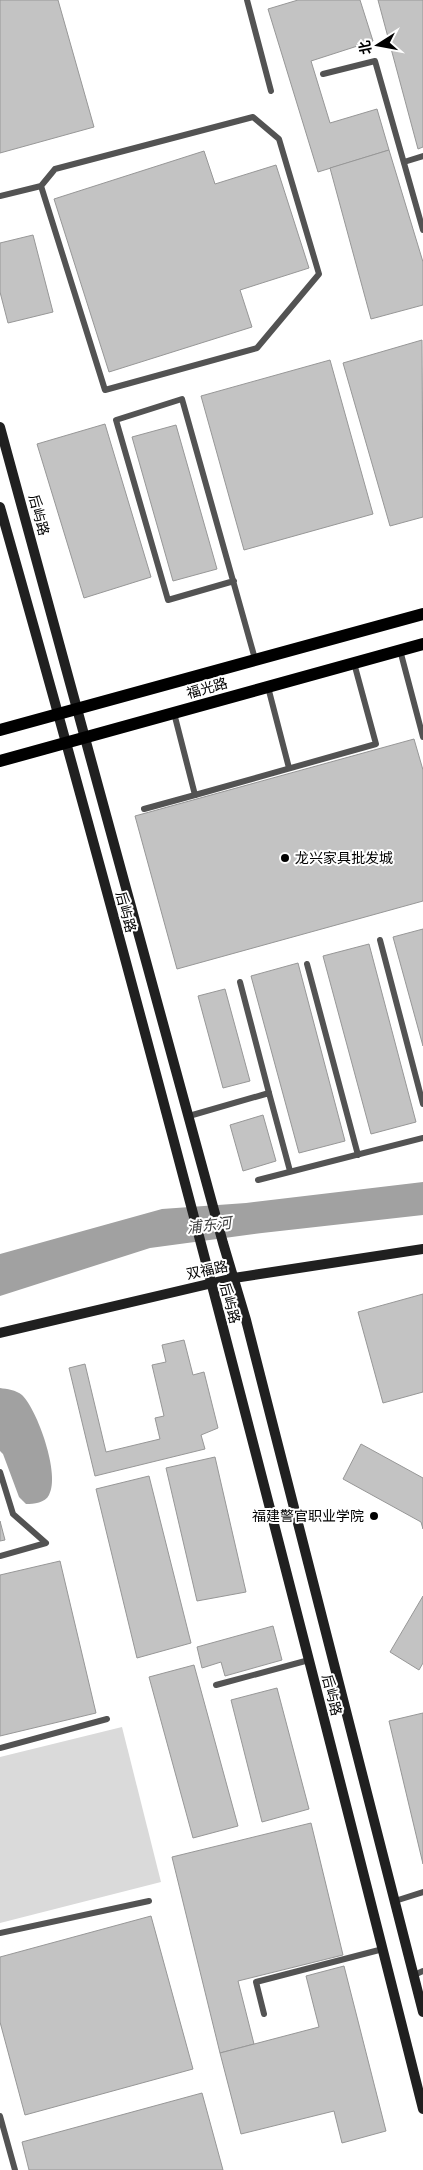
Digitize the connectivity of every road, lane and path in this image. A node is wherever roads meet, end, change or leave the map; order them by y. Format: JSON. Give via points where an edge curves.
{"nodes":[{"id":1,"x":247,"y":0,"type":"edge"},
{"id":2,"x":323,"y":74,"type":"dead end"},
{"id":3,"x":271,"y":91,"type":"dead end"},
{"id":4,"x":423,"y":156,"type":"edge"},
{"id":5,"x":404,"y":162,"type":"junction"},
{"id":6,"x":41,"y":186,"type":"junction"},
{"id":7,"x":0,"y":196,"type":"edge"},
{"id":8,"x":423,"y":230,"type":"edge"},
{"id":9,"x":0,"y":427,"type":"edge"},
{"id":10,"x":0,"y":507,"type":"edge"},
{"id":11,"x":234,"y":580,"type":"junction"},
{"id":12,"x":423,"y":614,"type":"edge"},
{"id":13,"x":423,"y":644,"type":"edge"},
{"id":14,"x":400,"y":650,"type":"junction"},
{"id":15,"x":255,"y":659,"type":"junction"},
{"id":16,"x":354,"y":663,"type":"junction"},
{"id":17,"x":268,"y":687,"type":"junction"},
{"id":18,"x":78,"y":708,"type":"junction"},
{"id":19,"x":174,"y":713,"type":"junction"},
{"id":20,"x":59,"y":714,"type":"junction"},
{"id":21,"x":0,"y":730,"type":"edge"},
{"id":22,"x":85,"y":737,"type":"junction"},
{"id":23,"x":423,"y":737,"type":"edge"},
{"id":24,"x":66,"y":743,"type":"junction"},
{"id":25,"x":0,"y":761,"type":"edge"},
{"id":26,"x":289,"y":768,"type":"junction"},
{"id":27,"x":194,"y":794,"type":"junction"},
{"id":28,"x":144,"y":809,"type":"dead end"},
{"id":29,"x":380,"y":940,"type":"dead end"},
{"id":30,"x":307,"y":964,"type":"dead end"},
{"id":31,"x":240,"y":982,"type":"dead end"},
{"id":32,"x":268,"y":1093,"type":"junction"},
{"id":33,"x":423,"y":1104,"type":"edge"},
{"id":34,"x":189,"y":1116,"type":"junction"},
{"id":35,"x":423,"y":1138,"type":"edge"},
{"id":36,"x":358,"y":1155,"type":"junction"},
{"id":37,"x":290,"y":1171,"type":"junction"},
{"id":38,"x":258,"y":1180,"type":"dead end"},
{"id":39,"x":423,"y":1249,"type":"edge"},
{"id":40,"x":234,"y":1278,"type":"junction"},
{"id":41,"x":210,"y":1283,"type":"junction"},
{"id":42,"x":0,"y":1333,"type":"edge"},
{"id":43,"x":0,"y":1472,"type":"edge"},
{"id":44,"x":0,"y":1556,"type":"edge"},
{"id":45,"x":309,"y":1660,"type":"junction"},
{"id":46,"x":216,"y":1685,"type":"dead end"},
{"id":47,"x":107,"y":1719,"type":"dead end"},
{"id":48,"x":0,"y":1748,"type":"edge"},
{"id":49,"x":423,"y":1892,"type":"edge"},
{"id":50,"x":149,"y":1901,"type":"dead end"},
{"id":51,"x":395,"y":1901,"type":"junction"},
{"id":52,"x":0,"y":1933,"type":"edge"},
{"id":53,"x":383,"y":1949,"type":"junction"},
{"id":54,"x":418,"y":1973,"type":"edge"},
{"id":55,"x":423,"y":2012,"type":"edge"},
{"id":56,"x":264,"y":2014,"type":"dead end"},
{"id":57,"x":423,"y":2109,"type":"edge"},
{"id":58,"x":0,"y":2116,"type":"edge"},
{"id":59,"x":15,"y":2170,"type":"edge"}],
"edges":[{"from":1,"to":3,"type":"lane"},
{"from":2,"to":5,"type":"lane","via":[[375,61]]},
{"from":4,"to":5,"type":"lane"},
{"from":5,"to":8,"type":"lane"},
{"from":6,"to":6,"type":"lane","via":[[55,169],[253,117],[279,139],[319,274],[257,348],[105,390]]},
{"from":6,"to":7,"type":"lane"},
{"from":9,"to":18,"type":"main road","name":"后屿路"},
{"from":10,"to":20,"type":"main road","name":"后屿路"},
{"from":11,"to":11,"type":"lane","via":[[182,400],[116,420],[168,600]]},
{"from":11,"to":15,"type":"lane"},
{"from":12,"to":15,"type":"main road","name":"福光路"},
{"from":13,"to":14,"type":"main road","name":"福光路"},
{"from":14,"to":16,"type":"main road","name":"福光路"},
{"from":14,"to":23,"type":"lane"},
{"from":15,"to":18,"type":"main road","name":"福光路"},
{"from":16,"to":17,"type":"main road","name":"福光路"},
{"from":16,"to":26,"type":"lane","via":[[376,744]]},
{"from":17,"to":19,"type":"main road","name":"福光路"},
{"from":17,"to":26,"type":"lane"},
{"from":18,"to":20,"type":"main road","name":"福光路"},
{"from":18,"to":22,"type":"main road","name":"后屿路"},
{"from":19,"to":22,"type":"main road","name":"福光路"},
{"from":19,"to":27,"type":"lane"},
{"from":20,"to":21,"type":"main road","name":"福光路"},
{"from":20,"to":24,"type":"main road","name":"后屿路"},
{"from":22,"to":24,"type":"main road","name":"福光路"},
{"from":22,"to":34,"type":"main road","name":"后屿路"},
{"from":24,"to":25,"type":"main road","name":"福光路"},
{"from":24,"to":41,"type":"main road","name":"后屿路"},
{"from":26,"to":27,"type":"lane"},
{"from":27,"to":28,"type":"lane"},
{"from":29,"to":33,"type":"lane"},
{"from":30,"to":36,"type":"lane"},
{"from":31,"to":32,"type":"lane"},
{"from":32,"to":34,"type":"lane"},
{"from":32,"to":37,"type":"lane"},
{"from":34,"to":40,"type":"main road","name":"后屿路"},
{"from":35,"to":36,"type":"lane"},
{"from":36,"to":37,"type":"lane"},
{"from":37,"to":38,"type":"lane"},
{"from":39,"to":40,"type":"main road","name":"双福路"},
{"from":40,"to":41,"type":"main road","name":"双福路"},
{"from":40,"to":51,"type":"main road","name":"后屿路"},
{"from":41,"to":42,"type":"main road","name":"双福路"},
{"from":41,"to":45,"type":"main road","name":"后屿路"},
{"from":43,"to":44,"type":"lane","via":[[13,1514],[46,1543]]},
{"from":45,"to":46,"type":"lane"},
{"from":45,"to":53,"type":"main road","name":"后屿路"},
{"from":47,"to":48,"type":"lane"},
{"from":49,"to":51,"type":"lane"},
{"from":50,"to":52,"type":"lane"},
{"from":51,"to":54,"type":"main road","name":"后屿路"},
{"from":53,"to":56,"type":"lane","via":[[256,1982]]},
{"from":53,"to":57,"type":"main road","name":"后屿路"},
{"from":54,"to":55,"type":"main road","name":"后屿路"},
{"from":58,"to":59,"type":"lane"}]}
